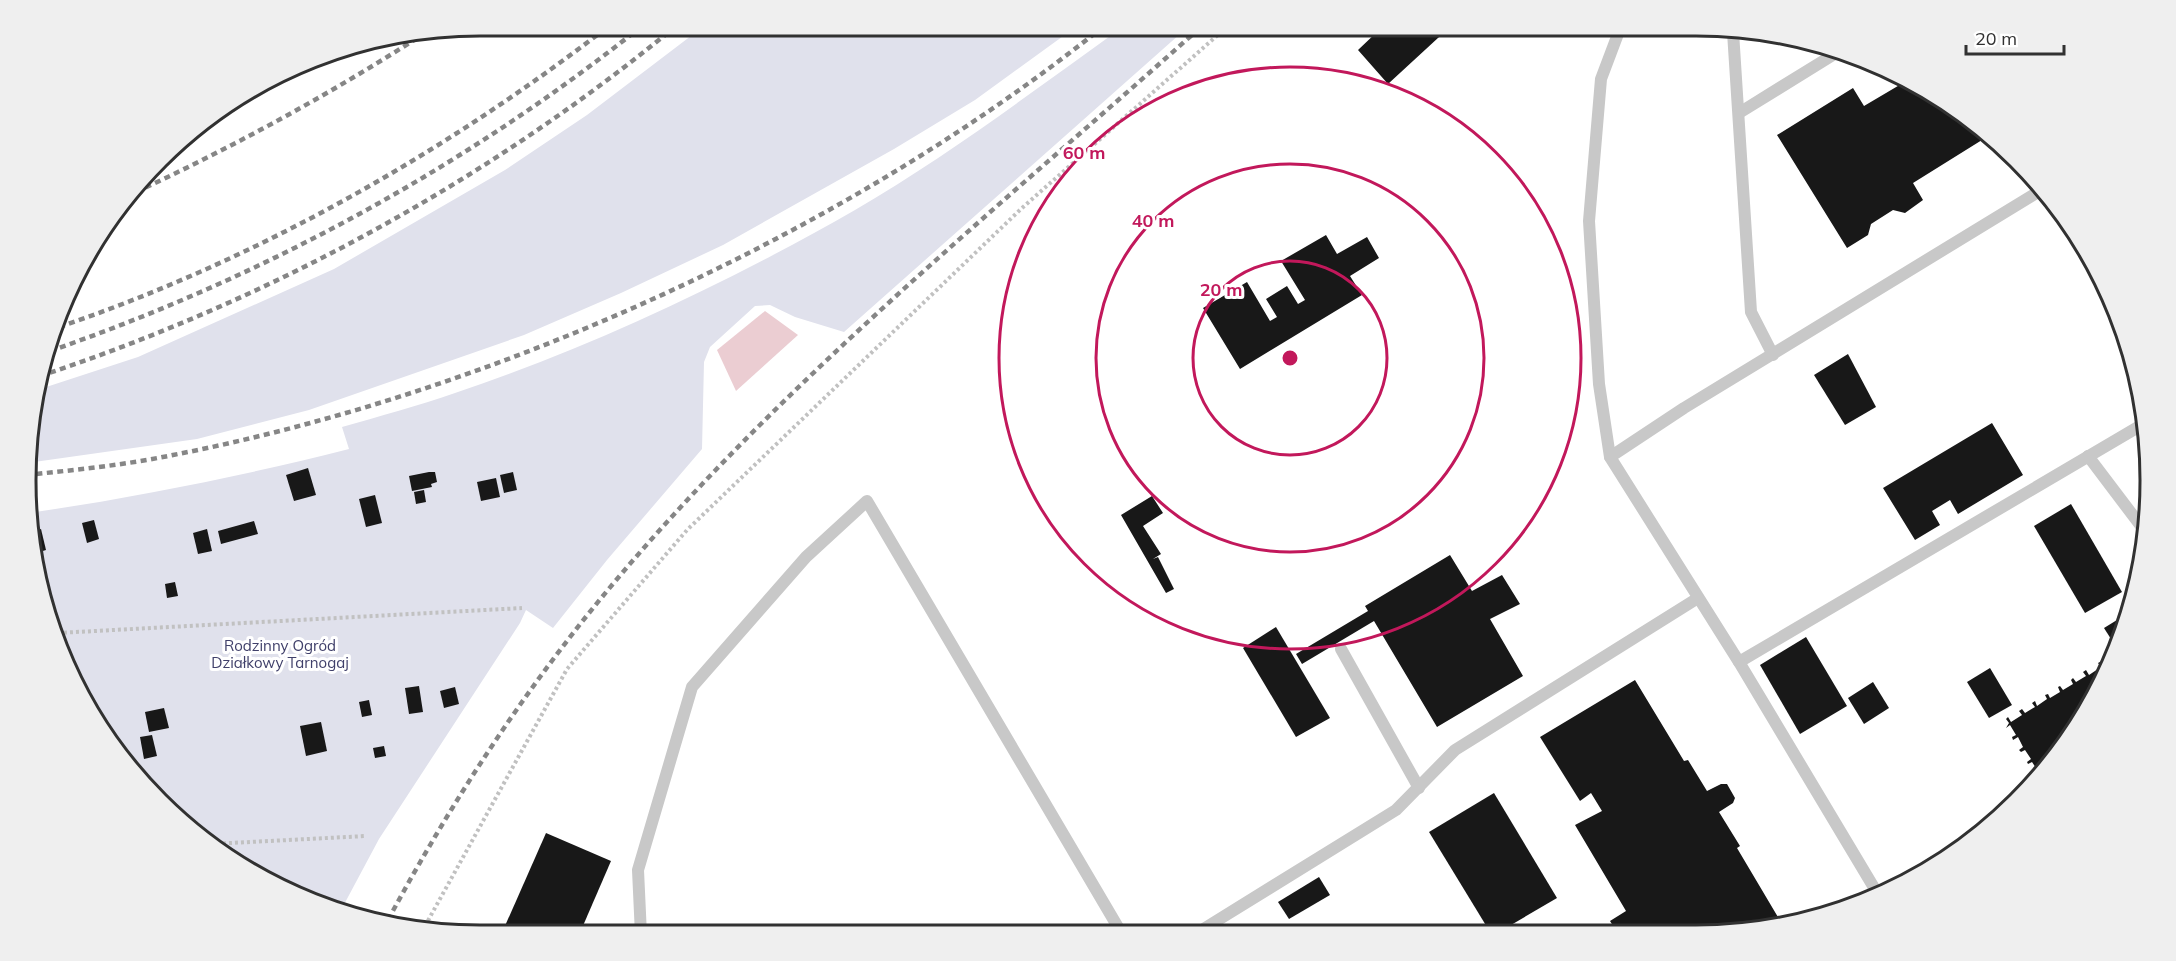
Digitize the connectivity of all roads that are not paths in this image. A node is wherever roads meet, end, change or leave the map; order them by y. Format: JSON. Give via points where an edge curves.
{"nodes":[{"id":1,"x":1617,"y":36,"type":"edge"},
{"id":2,"x":1733,"y":38,"type":"edge"},
{"id":3,"x":1829,"y":57,"type":"edge"},
{"id":4,"x":1739,"y":113,"type":"junction"},
{"id":5,"x":2035,"y":194,"type":"edge"},
{"id":6,"x":1773,"y":355,"type":"junction"},
{"id":7,"x":2137,"y":428,"type":"edge"},
{"id":8,"x":2088,"y":456,"type":"junction"},
{"id":9,"x":1610,"y":458,"type":"junction"},
{"id":10,"x":2138,"y":522,"type":"edge"},
{"id":11,"x":1698,"y":598,"type":"junction"},
{"id":12,"x":1341,"y":649,"type":"dead end"},
{"id":13,"x":1739,"y":662,"type":"junction"},
{"id":14,"x":1419,"y":788,"type":"junction"},
{"id":15,"x":1874,"y":887,"type":"edge"},
{"id":16,"x":641,"y":925,"type":"edge"},
{"id":17,"x":1117,"y":925,"type":"edge"},
{"id":18,"x":1210,"y":925,"type":"edge"}],
"edges":[{"from":1,"to":9,"type":"lane","via":[[1601,79],[1589,221],[1599,384]]},
{"from":2,"to":4,"type":"lane"},
{"from":3,"to":4,"type":"lane"},
{"from":4,"to":6,"type":"lane","via":[[1751,312]]},
{"from":5,"to":6,"type":"lane"},
{"from":6,"to":9,"type":"lane"},
{"from":7,"to":8,"type":"lane"},
{"from":8,"to":10,"type":"lane"},
{"from":8,"to":13,"type":"lane"},
{"from":9,"to":11,"type":"lane"},
{"from":11,"to":13,"type":"lane"},
{"from":11,"to":14,"type":"lane","via":[[1455,750]]},
{"from":12,"to":14,"type":"lane"},
{"from":13,"to":15,"type":"lane"},
{"from":14,"to":18,"type":"lane","via":[[1396,810]]},
{"from":16,"to":17,"type":"lane","via":[[638,870],[692,687],[806,557],[867,501]]}]}
